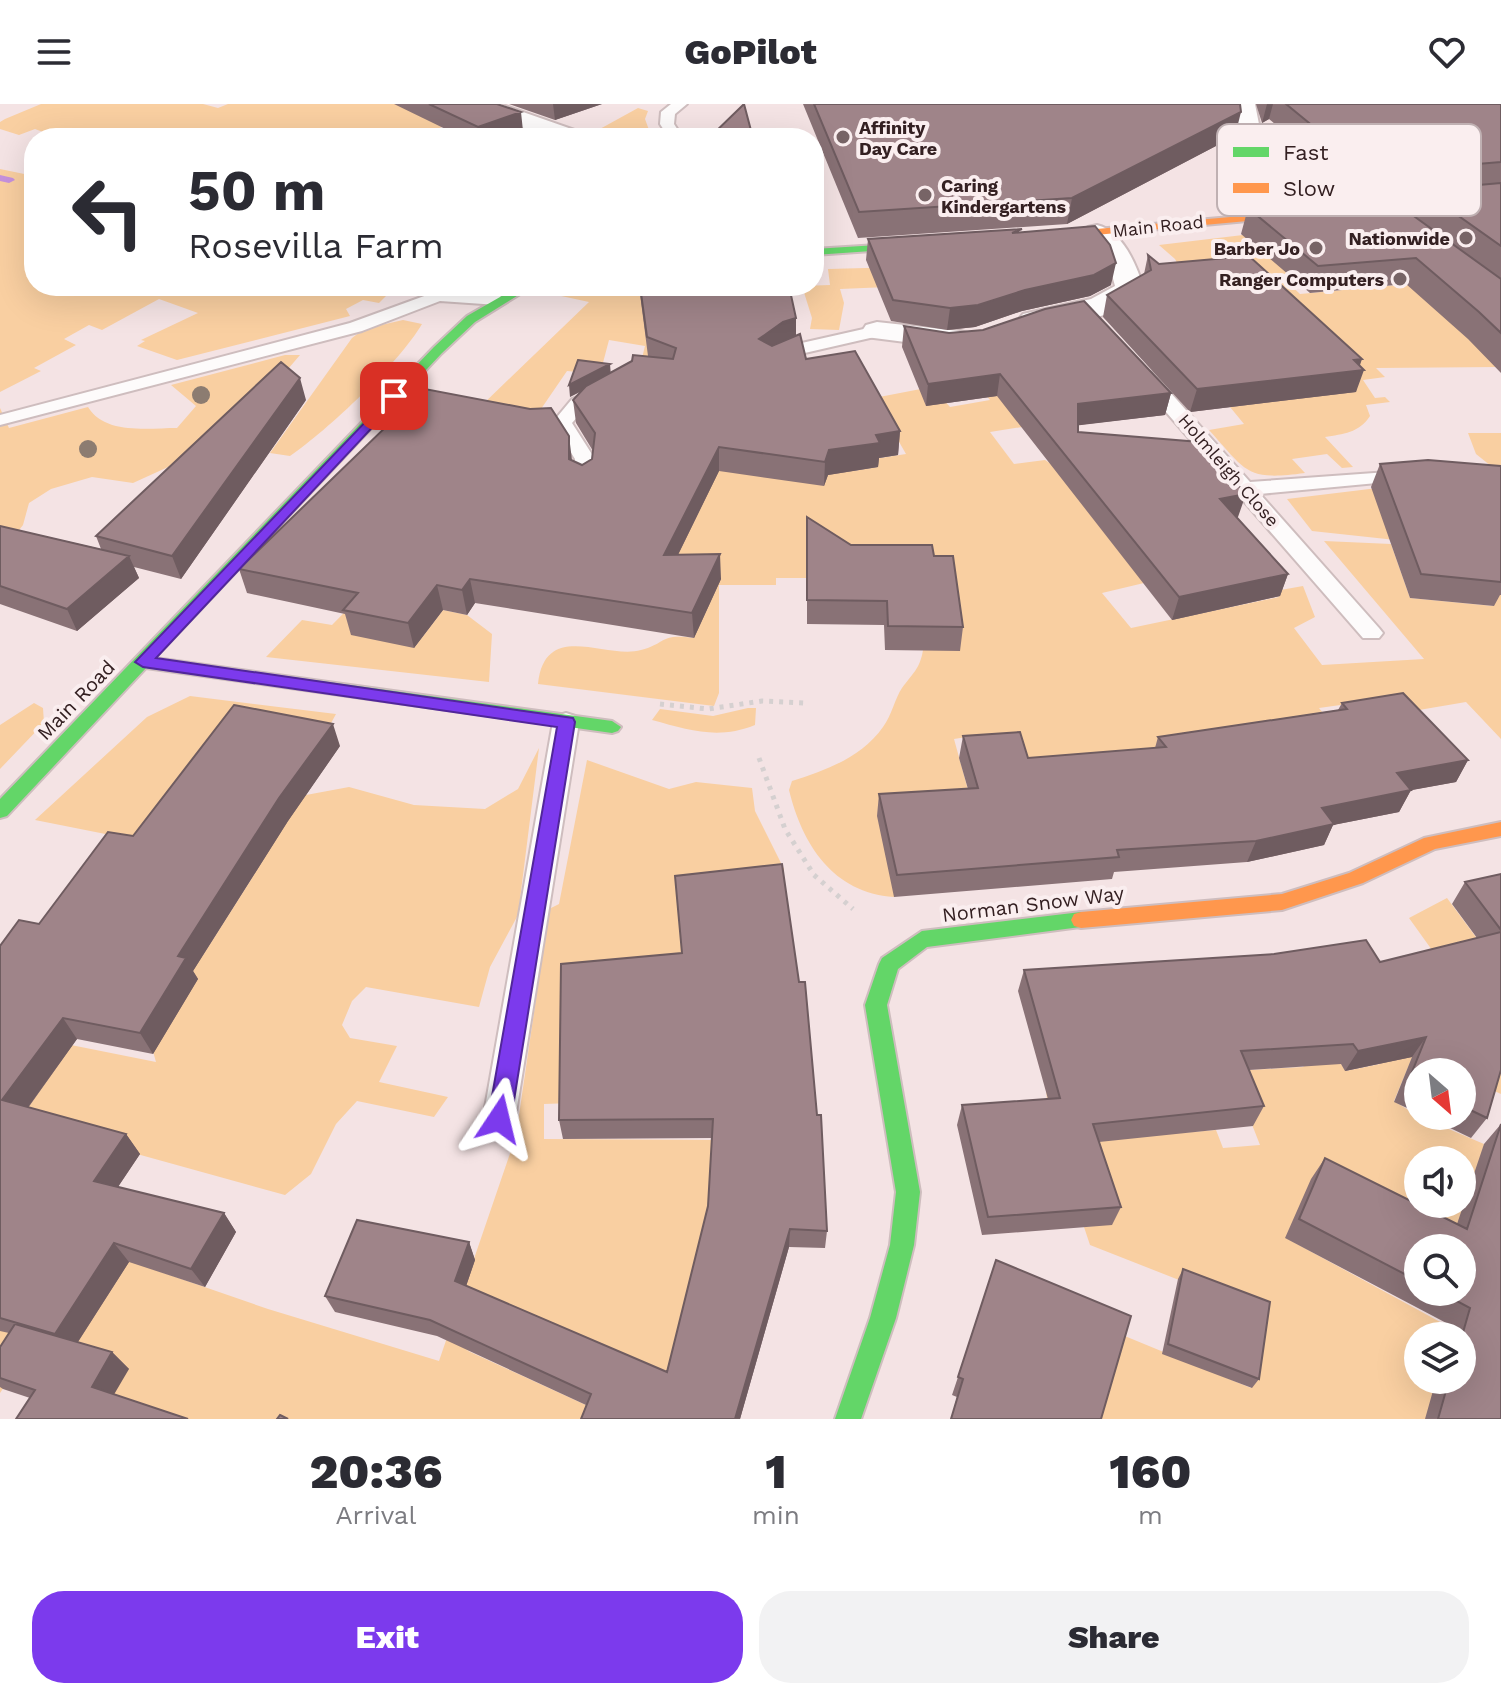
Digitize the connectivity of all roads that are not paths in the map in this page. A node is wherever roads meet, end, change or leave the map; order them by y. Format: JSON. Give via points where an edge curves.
{"nodes":[{"id":1,"x":478,"y":104,"type":"edge"},
{"id":2,"x":680,"y":104,"type":"edge"},
{"id":3,"x":1244,"y":104,"type":"edge"},
{"id":4,"x":1248,"y":124,"type":"edge"},
{"id":5,"x":546,"y":128,"type":"edge"},
{"id":6,"x":670,"y":128,"type":"edge"},
{"id":7,"x":1501,"y":196,"type":"edge"},
{"id":8,"x":1481,"y":198,"type":"edge"},
{"id":9,"x":1272,"y":216,"type":"edge"},
{"id":10,"x":1391,"y":216,"type":"edge"},
{"id":11,"x":1413,"y":232,"type":"edge"},
{"id":12,"x":1097,"y":233,"type":"junction"},
{"id":13,"x":1020,"y":238,"type":"edge"},
{"id":14,"x":943,"y":244,"type":"edge"},
{"id":15,"x":824,"y":251,"type":"edge"},
{"id":16,"x":429,"y":296,"type":"edge"},
{"id":17,"x":473,"y":296,"type":"edge"},
{"id":18,"x":506,"y":296,"type":"edge"},
{"id":19,"x":498,"y":300,"type":"junction"},
{"id":20,"x":1083,"y":310,"type":"junction"},
{"id":21,"x":877,"y":331,"type":"joint"},
{"id":22,"x":1103,"y":331,"type":"edge"},
{"id":23,"x":771,"y":361,"type":"edge"},
{"id":24,"x":1133,"y":364,"type":"edge"},
{"id":25,"x":625,"y":378,"type":"edge"},
{"id":26,"x":394,"y":396,"type":"junction"},
{"id":27,"x":417,"y":402,"type":"edge"},
{"id":28,"x":507,"y":419,"type":"edge"},
{"id":29,"x":5,"y":420,"type":"dead end"},
{"id":30,"x":562,"y":423,"type":"junction"},
{"id":31,"x":1432,"y":472,"type":"edge"},
{"id":32,"x":583,"y":481,"type":"edge"},
{"id":33,"x":1246,"y":489,"type":"junction"},
{"id":34,"x":1371,"y":633,"type":"dead end"},
{"id":35,"x":143,"y":662,"type":"junction"},
{"id":36,"x":566,"y":722,"type":"junction"},
{"id":37,"x":612,"y":727,"type":"road end"},
{"id":38,"x":0,"y":811,"type":"edge"},
{"id":39,"x":1501,"y":829,"type":"edge"},
{"id":40,"x":499,"y":1119,"type":"dead end"},
{"id":41,"x":848,"y":1419,"type":"edge"}],
"edges":[{"from":1,"to":5,"type":"street"},
{"from":2,"to":6,"type":"lane","via":[[668,112]]},
{"from":3,"to":4,"type":"street"},
{"from":7,"to":8,"type":"street","name":"Main Road"},
{"from":9,"to":12,"type":"street","name":"Main Road"},
{"from":10,"to":11,"type":"street"},
{"from":12,"to":13,"type":"street","name":"Main Road"},
{"from":12,"to":20,"type":"street","via":[[1122,263],[1130,289]]},
{"from":14,"to":15,"type":"street"},
{"from":16,"to":29,"type":"lane","via":[[356,327]]},
{"from":17,"to":19,"type":"lane"},
{"from":18,"to":19,"type":"street","name":"Main Road"},
{"from":19,"to":26,"type":"street","name":"Main Road","via":[[471,319]]},
{"from":20,"to":21,"type":"street","via":[[947,342]]},
{"from":20,"to":22,"type":"lane"},
{"from":21,"to":23,"type":"lane","via":[[790,351]]},
{"from":24,"to":33,"type":"lane","name":"Holmleigh Close"},
{"from":25,"to":30,"type":"lane","via":[[579,403]]},
{"from":26,"to":27,"type":"lane"},
{"from":26,"to":35,"type":"street","name":"Main Road"},
{"from":28,"to":30,"type":"lane"},
{"from":30,"to":32,"type":"lane","via":[[585,459]]},
{"from":31,"to":33,"type":"lane"},
{"from":33,"to":34,"type":"lane","name":"Holmleigh Close"},
{"from":35,"to":36,"type":"street"},
{"from":35,"to":38,"type":"street","name":"Main Road"},
{"from":36,"to":37,"type":"street"},
{"from":36,"to":40,"type":"lane"},
{"from":39,"to":41,"type":"street","name":"Norman Snow Way","via":[[1431,843],[1356,878],[1282,902],[1135,913],[922,939],[889,964],[876,1005],[908,1192],[902,1245],[883,1318]]}]}
